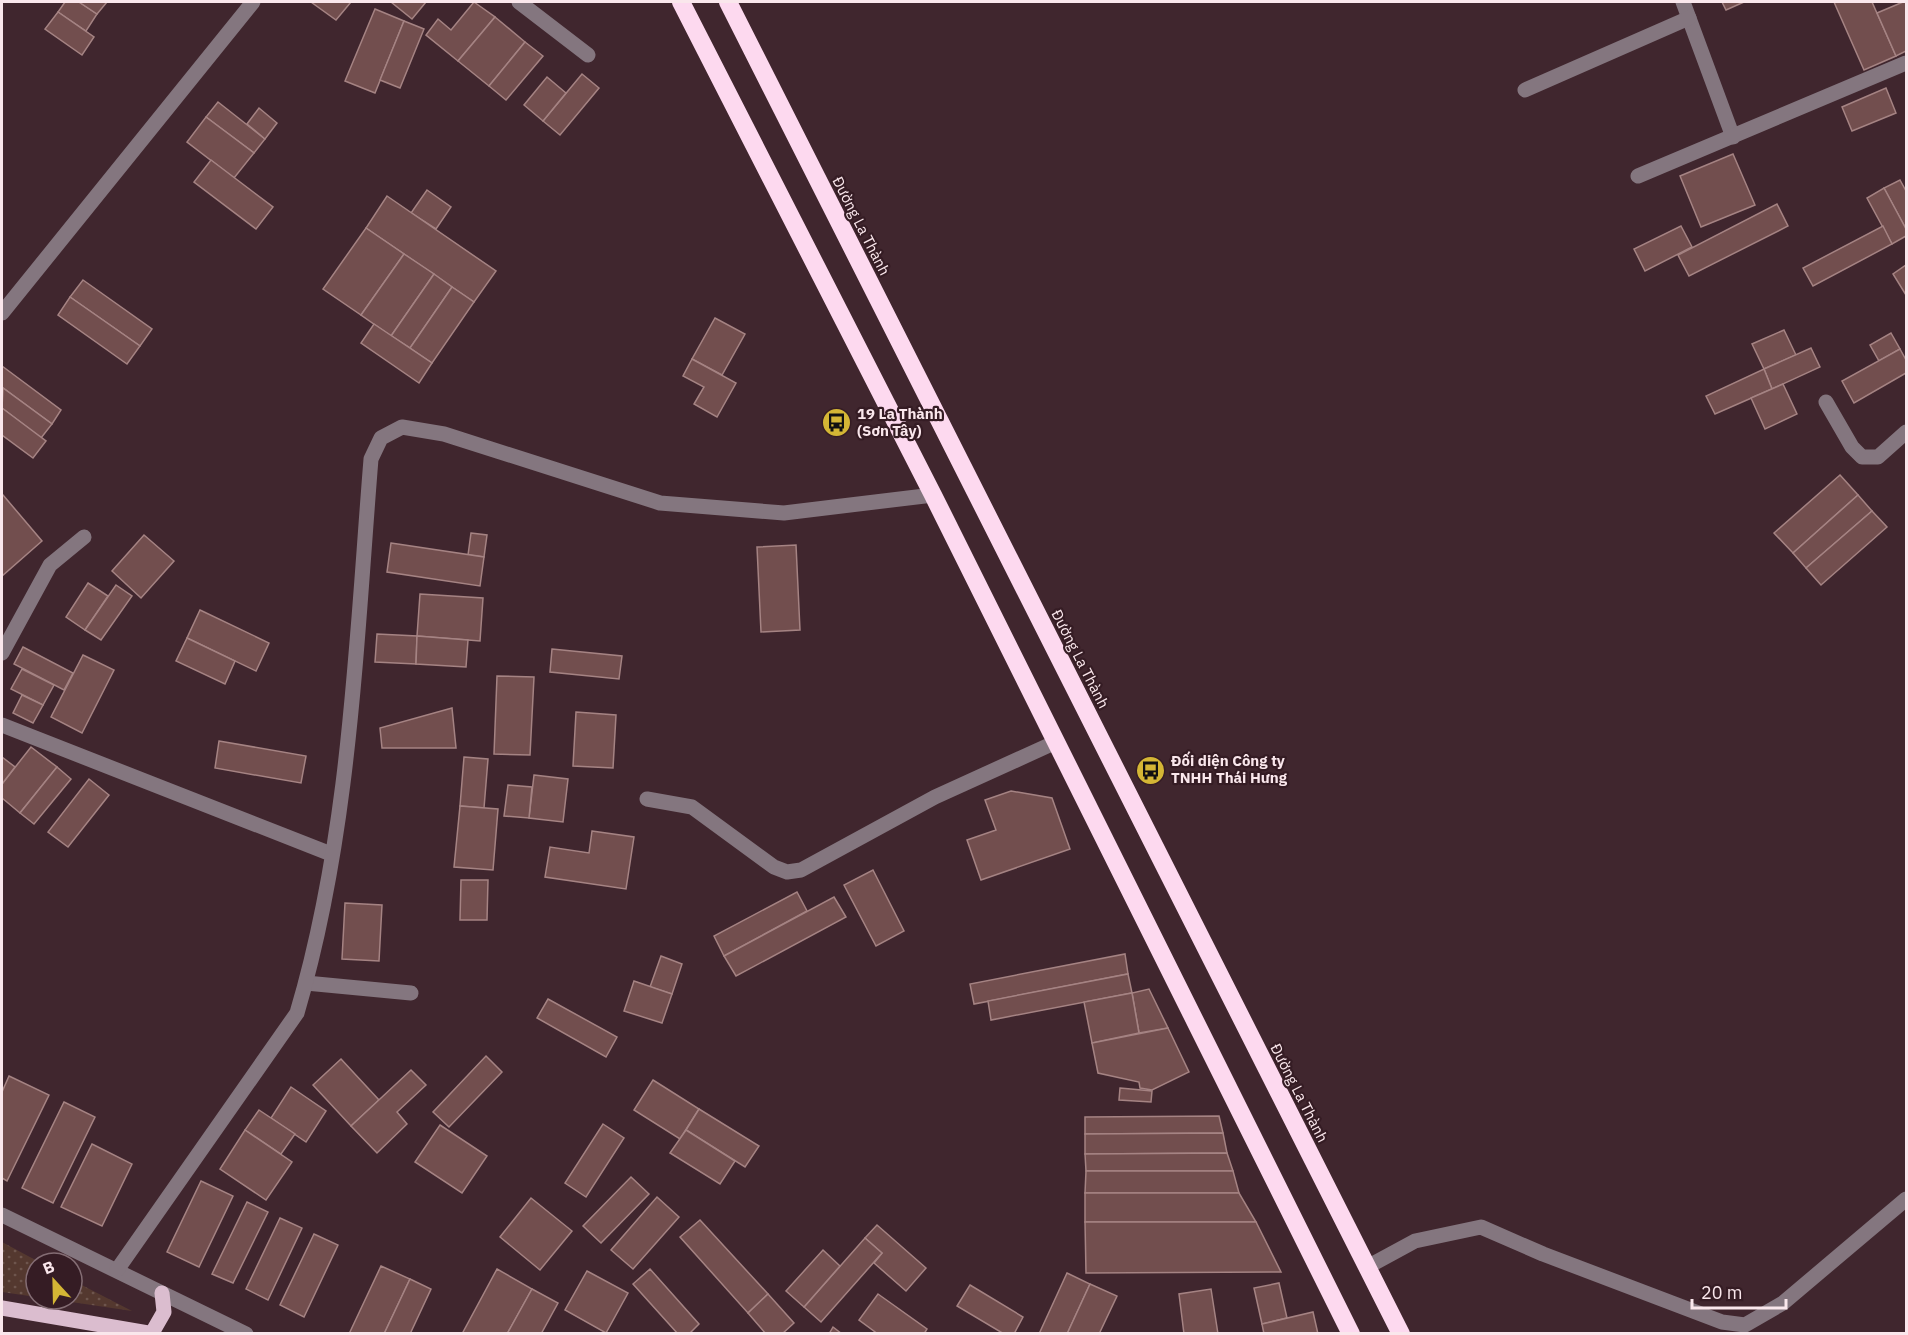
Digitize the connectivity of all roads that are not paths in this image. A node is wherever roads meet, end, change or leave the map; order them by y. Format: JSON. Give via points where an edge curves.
{"nodes":[{"id":1,"x":253,"y":2,"type":"edge"},
{"id":2,"x":519,"y":2,"type":"edge"},
{"id":3,"x":681,"y":2,"type":"edge"},
{"id":4,"x":728,"y":2,"type":"edge"},
{"id":5,"x":1683,"y":2,"type":"edge"},
{"id":6,"x":1689,"y":18,"type":"junction"},
{"id":7,"x":588,"y":55,"type":"dead end"},
{"id":8,"x":1906,"y":63,"type":"edge"},
{"id":9,"x":1525,"y":90,"type":"dead end"},
{"id":10,"x":1733,"y":137,"type":"junction"},
{"id":11,"x":1638,"y":176,"type":"dead end"},
{"id":12,"x":2,"y":313,"type":"edge"},
{"id":13,"x":1826,"y":402,"type":"dead end"},
{"id":14,"x":1906,"y":432,"type":"edge"},
{"id":15,"x":933,"y":495,"type":"junction"},
{"id":16,"x":84,"y":537,"type":"dead end"},
{"id":17,"x":2,"y":653,"type":"edge"},
{"id":18,"x":2,"y":725,"type":"edge"},
{"id":19,"x":1056,"y":742,"type":"junction"},
{"id":20,"x":647,"y":800,"type":"dead end"},
{"id":21,"x":332,"y":854,"type":"junction"},
{"id":22,"x":306,"y":983,"type":"junction"},
{"id":23,"x":411,"y":993,"type":"dead end"},
{"id":24,"x":1906,"y":1199,"type":"edge"},
{"id":25,"x":2,"y":1215,"type":"edge"},
{"id":26,"x":1367,"y":1267,"type":"junction"},
{"id":27,"x":117,"y":1270,"type":"junction"},
{"id":28,"x":162,"y":1293,"type":"junction"},
{"id":29,"x":2,"y":1308,"type":"edge"},
{"id":30,"x":153,"y":1333,"type":"edge"},
{"id":31,"x":246,"y":1334,"type":"edge"},
{"id":32,"x":1351,"y":1334,"type":"edge"},
{"id":33,"x":1401,"y":1334,"type":"edge"}],
"edges":[{"from":1,"to":12,"type":"street"},
{"from":2,"to":7,"type":"street"},
{"from":3,"to":15,"type":"highway"},
{"from":4,"to":26,"type":"highway","name":"Đường La Thành"},
{"from":5,"to":6,"type":"street"},
{"from":6,"to":9,"type":"street"},
{"from":6,"to":10,"type":"street"},
{"from":8,"to":10,"type":"street"},
{"from":10,"to":11,"type":"street"},
{"from":13,"to":14,"type":"street","via":[[1862,457],[1878,456]]},
{"from":15,"to":19,"type":"highway"},
{"from":15,"to":21,"type":"street","via":[[784,513],[660,503],[444,434],[402,427],[381,438],[371,459],[346,762]]},
{"from":16,"to":17,"type":"street","via":[[50,565]]},
{"from":18,"to":21,"type":"street"},
{"from":19,"to":20,"type":"street","via":[[935,797],[801,870],[787,872],[774,867],[692,807]]},
{"from":19,"to":32,"type":"highway"},
{"from":21,"to":22,"type":"street"},
{"from":22,"to":23,"type":"street"},
{"from":22,"to":27,"type":"street","via":[[297,1013]]},
{"from":24,"to":26,"type":"street","via":[[1783,1303],[1744,1325],[1722,1322],[1481,1227],[1414,1241]]},
{"from":25,"to":27,"type":"street"},
{"from":26,"to":33,"type":"highway","name":"Đường La Thành"},
{"from":27,"to":28,"type":"street"},
{"from":28,"to":30,"type":"main road","via":[[164,1312]]},
{"from":28,"to":31,"type":"street"},
{"from":29,"to":30,"type":"main road"}]}
